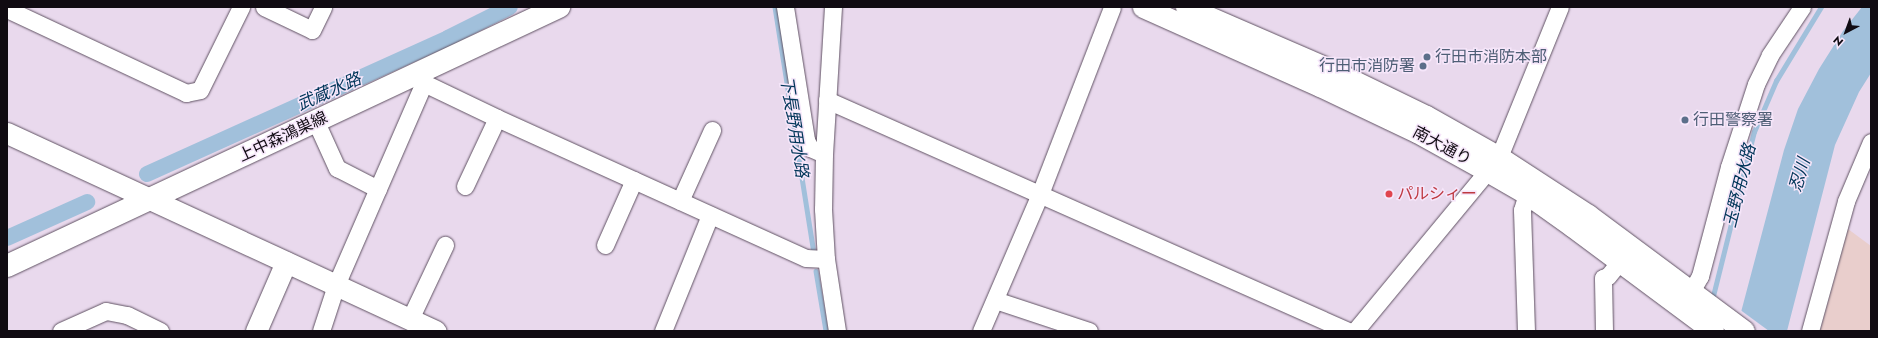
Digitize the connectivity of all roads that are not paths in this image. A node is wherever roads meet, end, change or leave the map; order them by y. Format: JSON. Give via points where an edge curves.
{"nodes":[{"id":1,"x":241,"y":7,"type":"edge"},
{"id":2,"x":264,"y":7,"type":"edge"},
{"id":3,"x":323,"y":7,"type":"edge"},
{"id":4,"x":560,"y":7,"type":"edge"},
{"id":5,"x":785,"y":7,"type":"edge"},
{"id":6,"x":833,"y":7,"type":"edge"},
{"id":7,"x":1112,"y":7,"type":"edge"},
{"id":8,"x":1143,"y":7,"type":"edge"},
{"id":9,"x":1186,"y":7,"type":"edge"},
{"id":10,"x":1560,"y":7,"type":"edge"},
{"id":11,"x":1802,"y":7,"type":"edge"},
{"id":12,"x":7,"y":9,"type":"edge"},
{"id":13,"x":422,"y":78,"type":"junction"},
{"id":14,"x":827,"y":100,"type":"junction"},
{"id":15,"x":497,"y":118,"type":"junction"},
{"id":16,"x":316,"y":122,"type":"junction"},
{"id":17,"x":712,"y":130,"type":"dead end"},
{"id":18,"x":7,"y":132,"type":"edge"},
{"id":19,"x":1871,"y":142,"type":"edge"},
{"id":20,"x":824,"y":154,"type":"junction"},
{"id":21,"x":1493,"y":164,"type":"junction"},
{"id":22,"x":634,"y":180,"type":"junction"},
{"id":23,"x":465,"y":186,"type":"dead end"},
{"id":24,"x":378,"y":189,"type":"junction"},
{"id":25,"x":1040,"y":194,"type":"junction"},
{"id":26,"x":1527,"y":194,"type":"junction"},
{"id":27,"x":149,"y":200,"type":"junction"},
{"id":28,"x":680,"y":200,"type":"junction"},
{"id":29,"x":710,"y":215,"type":"junction"},
{"id":30,"x":445,"y":245,"type":"dead end"},
{"id":31,"x":605,"y":245,"type":"dead end"},
{"id":32,"x":826,"y":259,"type":"junction"},
{"id":33,"x":1620,"y":261,"type":"junction"},
{"id":34,"x":286,"y":262,"type":"junction"},
{"id":35,"x":7,"y":266,"type":"edge"},
{"id":36,"x":336,"y":285,"type":"junction"},
{"id":37,"x":995,"y":300,"type":"junction"},
{"id":38,"x":1692,"y":300,"type":"junction"},
{"id":39,"x":410,"y":319,"type":"junction"},
{"id":40,"x":1714,"y":320,"type":"edge"},
{"id":41,"x":61,"y":331,"type":"edge"},
{"id":42,"x":160,"y":331,"type":"edge"},
{"id":43,"x":256,"y":331,"type":"edge"},
{"id":44,"x":321,"y":331,"type":"edge"},
{"id":45,"x":435,"y":331,"type":"edge"},
{"id":46,"x":663,"y":331,"type":"edge"},
{"id":47,"x":837,"y":331,"type":"edge"},
{"id":48,"x":981,"y":331,"type":"edge"},
{"id":49,"x":1089,"y":331,"type":"edge"},
{"id":50,"x":1348,"y":331,"type":"edge"},
{"id":51,"x":1355,"y":331,"type":"edge"},
{"id":52,"x":1526,"y":331,"type":"edge"},
{"id":53,"x":1604,"y":331,"type":"edge"},
{"id":54,"x":1744,"y":331,"type":"edge"},
{"id":55,"x":1810,"y":331,"type":"edge"}],
"edges":[{"from":1,"to":12,"type":"street","via":[[200,90],[186,92]]},
{"from":2,"to":3,"type":"street","via":[[312,30]]},
{"from":4,"to":13,"type":"main road","name":"上中森鴻巣線"},
{"from":5,"to":20,"type":"street","via":[[806,140],[810,148]]},
{"from":6,"to":14,"type":"street"},
{"from":7,"to":25,"type":"street"},
{"from":8,"to":21,"type":"street","name":"南大通り"},
{"from":9,"to":21,"type":"street","name":"南大通り","via":[[1327,68],[1426,116]]},
{"from":10,"to":21,"type":"street"},
{"from":11,"to":38,"type":"street","via":[[1770,55],[1756,84],[1729,167]]},
{"from":13,"to":15,"type":"street"},
{"from":13,"to":16,"type":"main road","name":"上中森鴻巣線"},
{"from":13,"to":24,"type":"street"},
{"from":14,"to":20,"type":"street"},
{"from":14,"to":25,"type":"street"},
{"from":15,"to":22,"type":"street"},
{"from":15,"to":23,"type":"street"},
{"from":16,"to":24,"type":"street","via":[[337,168]]},
{"from":16,"to":27,"type":"main road","name":"上中森鴻巣線"},
{"from":17,"to":28,"type":"street"},
{"from":18,"to":27,"type":"street"},
{"from":19,"to":55,"type":"street","via":[[1846,201]]},
{"from":20,"to":32,"type":"street","via":[[823,209]]},
{"from":21,"to":26,"type":"street","name":"南大通り"},
{"from":21,"to":38,"type":"street","name":"南大通り","via":[[1588,215]]},
{"from":21,"to":51,"type":"street"},
{"from":22,"to":28,"type":"street"},
{"from":22,"to":31,"type":"street"},
{"from":24,"to":36,"type":"street"},
{"from":25,"to":37,"type":"street"},
{"from":25,"to":50,"type":"street"},
{"from":26,"to":33,"type":"street","name":"南大通り"},
{"from":26,"to":52,"type":"street","via":[[1522,210]]},
{"from":27,"to":34,"type":"street"},
{"from":27,"to":35,"type":"main road","name":"上中森鴻巣線"},
{"from":28,"to":29,"type":"street"},
{"from":29,"to":32,"type":"street","via":[[806,258]]},
{"from":29,"to":46,"type":"street"},
{"from":30,"to":39,"type":"street"},
{"from":32,"to":47,"type":"street"},
{"from":33,"to":38,"type":"street","name":"南大通り"},
{"from":33,"to":53,"type":"street","via":[[1608,276],[1603,278]]},
{"from":34,"to":36,"type":"street"},
{"from":34,"to":43,"type":"street"},
{"from":36,"to":39,"type":"street"},
{"from":36,"to":44,"type":"street"},
{"from":37,"to":48,"type":"street"},
{"from":37,"to":49,"type":"street"},
{"from":38,"to":40,"type":"street","name":"南大通り"},
{"from":39,"to":45,"type":"street"},
{"from":40,"to":54,"type":"street","name":"南大通り"},
{"from":41,"to":42,"type":"street","via":[[106,311],[127,314]]}]}
